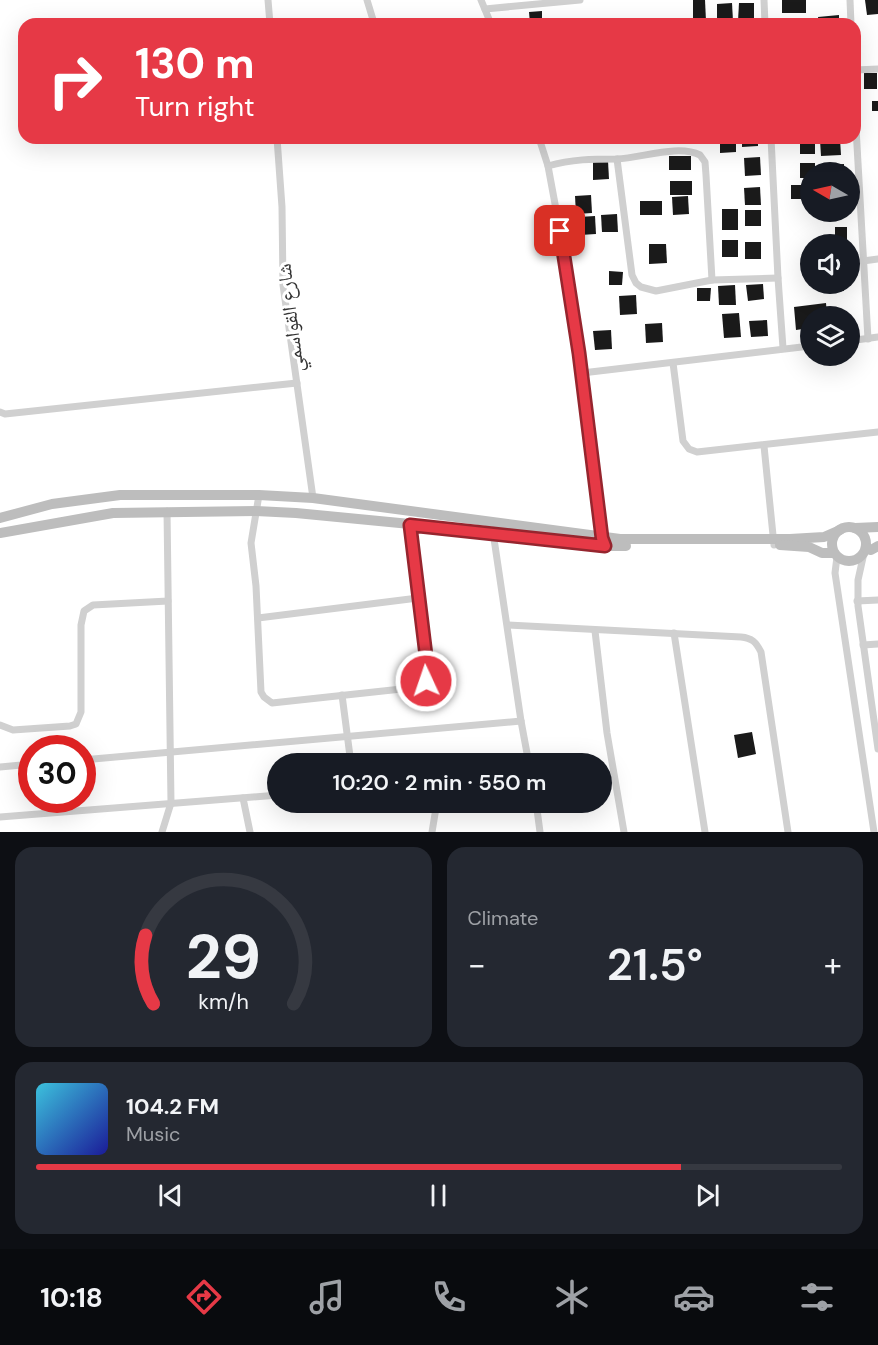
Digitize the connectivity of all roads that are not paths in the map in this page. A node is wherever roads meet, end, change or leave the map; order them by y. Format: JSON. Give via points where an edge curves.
{"nodes":[{"id":1,"x":268,"y":0,"type":"edge"},
{"id":2,"x":367,"y":0,"type":"edge"},
{"id":3,"x":481,"y":0,"type":"edge"},
{"id":4,"x":580,"y":0,"type":"edge"},
{"id":5,"x":764,"y":0,"type":"edge"},
{"id":6,"x":850,"y":0,"type":"edge"},
{"id":7,"x":485,"y":9,"type":"junction"},
{"id":8,"x":270,"y":18,"type":"edge"},
{"id":9,"x":372,"y":18,"type":"edge"},
{"id":10,"x":489,"y":18,"type":"edge"},
{"id":11,"x":765,"y":18,"type":"edge"},
{"id":12,"x":851,"y":18,"type":"edge"},
{"id":13,"x":878,"y":69,"type":"edge"},
{"id":14,"x":861,"y":70,"type":"edge"},
{"id":15,"x":277,"y":144,"type":"edge"},
{"id":16,"x":541,"y":144,"type":"edge"},
{"id":17,"x":771,"y":144,"type":"edge"},
{"id":18,"x":857,"y":144,"type":"edge"},
{"id":19,"x":617,"y":159,"type":"junction"},
{"id":20,"x":548,"y":166,"type":"junction"},
{"id":21,"x":878,"y":259,"type":"edge"},
{"id":22,"x":863,"y":261,"type":"junction"},
{"id":23,"x":778,"y":278,"type":"junction"},
{"id":24,"x":712,"y":280,"type":"junction"},
{"id":25,"x":878,"y":337,"type":"edge"},
{"id":26,"x":868,"y":339,"type":"junction"},
{"id":27,"x":860,"y":340,"type":"edge"},
{"id":28,"x":800,"y":347,"type":"edge"},
{"id":29,"x":783,"y":348,"type":"junction"},
{"id":30,"x":673,"y":363,"type":"junction"},
{"id":31,"x":582,"y":373,"type":"junction"},
{"id":32,"x":297,"y":382,"type":"junction"},
{"id":33,"x":0,"y":412,"type":"edge"},
{"id":34,"x":878,"y":432,"type":"edge"},
{"id":35,"x":764,"y":446,"type":"junction"},
{"id":36,"x":259,"y":495,"type":"junction"},
{"id":37,"x":313,"y":498,"type":"junction"},
{"id":38,"x":380,"y":508,"type":"junction"},
{"id":39,"x":167,"y":511,"type":"junction"},
{"id":40,"x":256,"y":512,"type":"junction"},
{"id":41,"x":0,"y":518,"type":"edge"},
{"id":42,"x":379,"y":521,"type":"junction"},
{"id":43,"x":410,"y":525,"type":"junction"},
{"id":44,"x":878,"y":527,"type":"edge"},
{"id":45,"x":855,"y":528,"type":"junction"},
{"id":46,"x":840,"y":530,"type":"junction"},
{"id":47,"x":493,"y":532,"type":"junction"},
{"id":48,"x":0,"y":533,"type":"edge"},
{"id":49,"x":603,"y":542,"type":"junction"},
{"id":50,"x":774,"y":542,"type":"junction"},
{"id":51,"x":878,"y":546,"type":"edge"},
{"id":52,"x":865,"y":551,"type":"junction"},
{"id":53,"x":836,"y":555,"type":"junction"},
{"id":54,"x":418,"y":598,"type":"junction"},
{"id":55,"x":878,"y":600,"type":"edge"},
{"id":56,"x":168,"y":601,"type":"junction"},
{"id":57,"x":857,"y":601,"type":"junction"},
{"id":58,"x":258,"y":618,"type":"junction"},
{"id":59,"x":508,"y":626,"type":"junction"},
{"id":60,"x":595,"y":631,"type":"junction"},
{"id":61,"x":674,"y":633,"type":"junction"},
{"id":62,"x":878,"y":644,"type":"edge"},
{"id":63,"x":863,"y":645,"type":"junction"},
{"id":64,"x":878,"y":689,"type":"edge"},
{"id":65,"x":869,"y":690,"type":"junction"},
{"id":66,"x":342,"y":695,"type":"junction"},
{"id":67,"x":521,"y":721,"type":"junction"},
{"id":68,"x":0,"y":725,"type":"edge"},
{"id":69,"x":347,"y":736,"type":"junction"},
{"id":70,"x":877,"y":736,"type":"edge"},
{"id":71,"x":860,"y":738,"type":"junction"},
{"id":72,"x":878,"y":749,"type":"edge"},
{"id":73,"x":349,"y":753,"type":"edge"},
{"id":74,"x":527,"y":753,"type":"edge"},
{"id":75,"x":169,"y":754,"type":"junction"},
{"id":76,"x":96,"y":759,"type":"edge"},
{"id":77,"x":18,"y":765,"type":"edge"},
{"id":78,"x":0,"y":767,"type":"edge"},
{"id":79,"x":267,"y":796,"type":"edge"},
{"id":80,"x":243,"y":798,"type":"junction"},
{"id":81,"x":171,"y":803,"type":"junction"},
{"id":82,"x":435,"y":813,"type":"edge"},
{"id":83,"x":537,"y":813,"type":"edge"},
{"id":84,"x":0,"y":817,"type":"edge"},
{"id":85,"x":162,"y":832,"type":"edge"},
{"id":86,"x":250,"y":832,"type":"edge"},
{"id":87,"x":432,"y":832,"type":"edge"},
{"id":88,"x":540,"y":832,"type":"edge"},
{"id":89,"x":624,"y":832,"type":"edge"},
{"id":90,"x":705,"y":832,"type":"edge"},
{"id":91,"x":788,"y":832,"type":"edge"},
{"id":92,"x":874,"y":832,"type":"edge"}],
"edges":[{"from":1,"to":8,"type":"street"},
{"from":2,"to":9,"type":"street"},
{"from":3,"to":7,"type":"street"},
{"from":4,"to":7,"type":"street"},
{"from":5,"to":11,"type":"street"},
{"from":6,"to":12,"type":"street"},
{"from":7,"to":10,"type":"street"},
{"from":13,"to":14,"type":"street"},
{"from":15,"to":32,"type":"street","name":"شارع القواسمي","via":[[283,285]]},
{"from":16,"to":20,"type":"street"},
{"from":17,"to":23,"type":"street"},
{"from":18,"to":22,"type":"street"},
{"from":19,"to":20,"type":"street","via":[[575,159]]},
{"from":19,"to":24,"type":"street","via":[[636,283],[656,291]]},
{"from":19,"to":24,"type":"street","via":[[682,151],[700,155],[705,162]]},
{"from":20,"to":31,"type":"street"},
{"from":21,"to":22,"type":"street"},
{"from":22,"to":26,"type":"street"},
{"from":23,"to":24,"type":"street"},
{"from":23,"to":29,"type":"street"},
{"from":25,"to":26,"type":"street"},
{"from":26,"to":27,"type":"street"},
{"from":28,"to":29,"type":"street"},
{"from":29,"to":30,"type":"street"},
{"from":30,"to":31,"type":"street"},
{"from":30,"to":35,"type":"street","via":[[683,441],[689,449],[701,452]]},
{"from":31,"to":49,"type":"street"},
{"from":32,"to":33,"type":"street"},
{"from":32,"to":37,"type":"street","name":"شارع القواسمي"},
{"from":34,"to":35,"type":"street"},
{"from":35,"to":50,"type":"street"},
{"from":36,"to":37,"type":"main road"},
{"from":36,"to":40,"type":"street"},
{"from":36,"to":41,"type":"main road","via":[[120,495],[52,504]]},
{"from":37,"to":38,"type":"main road"},
{"from":38,"to":42,"type":"main road"},
{"from":38,"to":49,"type":"main road"},
{"from":39,"to":40,"type":"main road"},
{"from":39,"to":48,"type":"main road","via":[[112,513]]},
{"from":39,"to":56,"type":"street"},
{"from":40,"to":42,"type":"main road"},
{"from":40,"to":58,"type":"street","via":[[251,554]]},
{"from":42,"to":43,"type":"main road"},
{"from":43,"to":47,"type":"main road"},
{"from":43,"to":54,"type":"street"},
{"from":44,"to":45,"type":"main road"},
{"from":45,"to":46,"type":"main road"},
{"from":45,"to":52,"type":"main road","via":[[866,538]]},
{"from":46,"to":50,"type":"main road","via":[[824,537]]},
{"from":46,"to":53,"type":"main road","via":[[833,538]]},
{"from":47,"to":49,"type":"main road"},
{"from":47,"to":59,"type":"street"},
{"from":49,"to":50,"type":"main road"},
{"from":50,"to":53,"type":"main road"},
{"from":51,"to":52,"type":"main road"},
{"from":52,"to":53,"type":"main road","via":[[852,562]]},
{"from":52,"to":57,"type":"street"},
{"from":53,"to":71,"type":"street","via":[[835,573]]},
{"from":54,"to":58,"type":"street"},
{"from":54,"to":66,"type":"street","via":[[428,672],[424,685]]},
{"from":55,"to":57,"type":"street"},
{"from":56,"to":68,"type":"street","via":[[93,605],[84,611],[81,712],[76,723],[13,730]]},
{"from":56,"to":75,"type":"street"},
{"from":57,"to":63,"type":"street"},
{"from":58,"to":66,"type":"street","via":[[261,692],[268,701]]},
{"from":59,"to":60,"type":"street"},
{"from":59,"to":67,"type":"street"},
{"from":60,"to":61,"type":"street"},
{"from":60,"to":89,"type":"street"},
{"from":61,"to":90,"type":"street"},
{"from":61,"to":91,"type":"street","via":[[741,637],[757,643]]},
{"from":62,"to":63,"type":"street"},
{"from":63,"to":65,"type":"street"},
{"from":64,"to":65,"type":"street"},
{"from":65,"to":70,"type":"street"},
{"from":66,"to":69,"type":"street"},
{"from":67,"to":69,"type":"street"},
{"from":67,"to":74,"type":"street"},
{"from":69,"to":73,"type":"street"},
{"from":69,"to":75,"type":"street"},
{"from":70,"to":71,"type":"street"},
{"from":70,"to":72,"type":"street"},
{"from":71,"to":92,"type":"street"},
{"from":75,"to":76,"type":"street"},
{"from":75,"to":81,"type":"street"},
{"from":77,"to":78,"type":"street"},
{"from":79,"to":80,"type":"street"},
{"from":80,"to":81,"type":"street"},
{"from":80,"to":86,"type":"street"},
{"from":81,"to":84,"type":"street"},
{"from":81,"to":85,"type":"street"},
{"from":82,"to":87,"type":"street"},
{"from":83,"to":88,"type":"street"}]}
